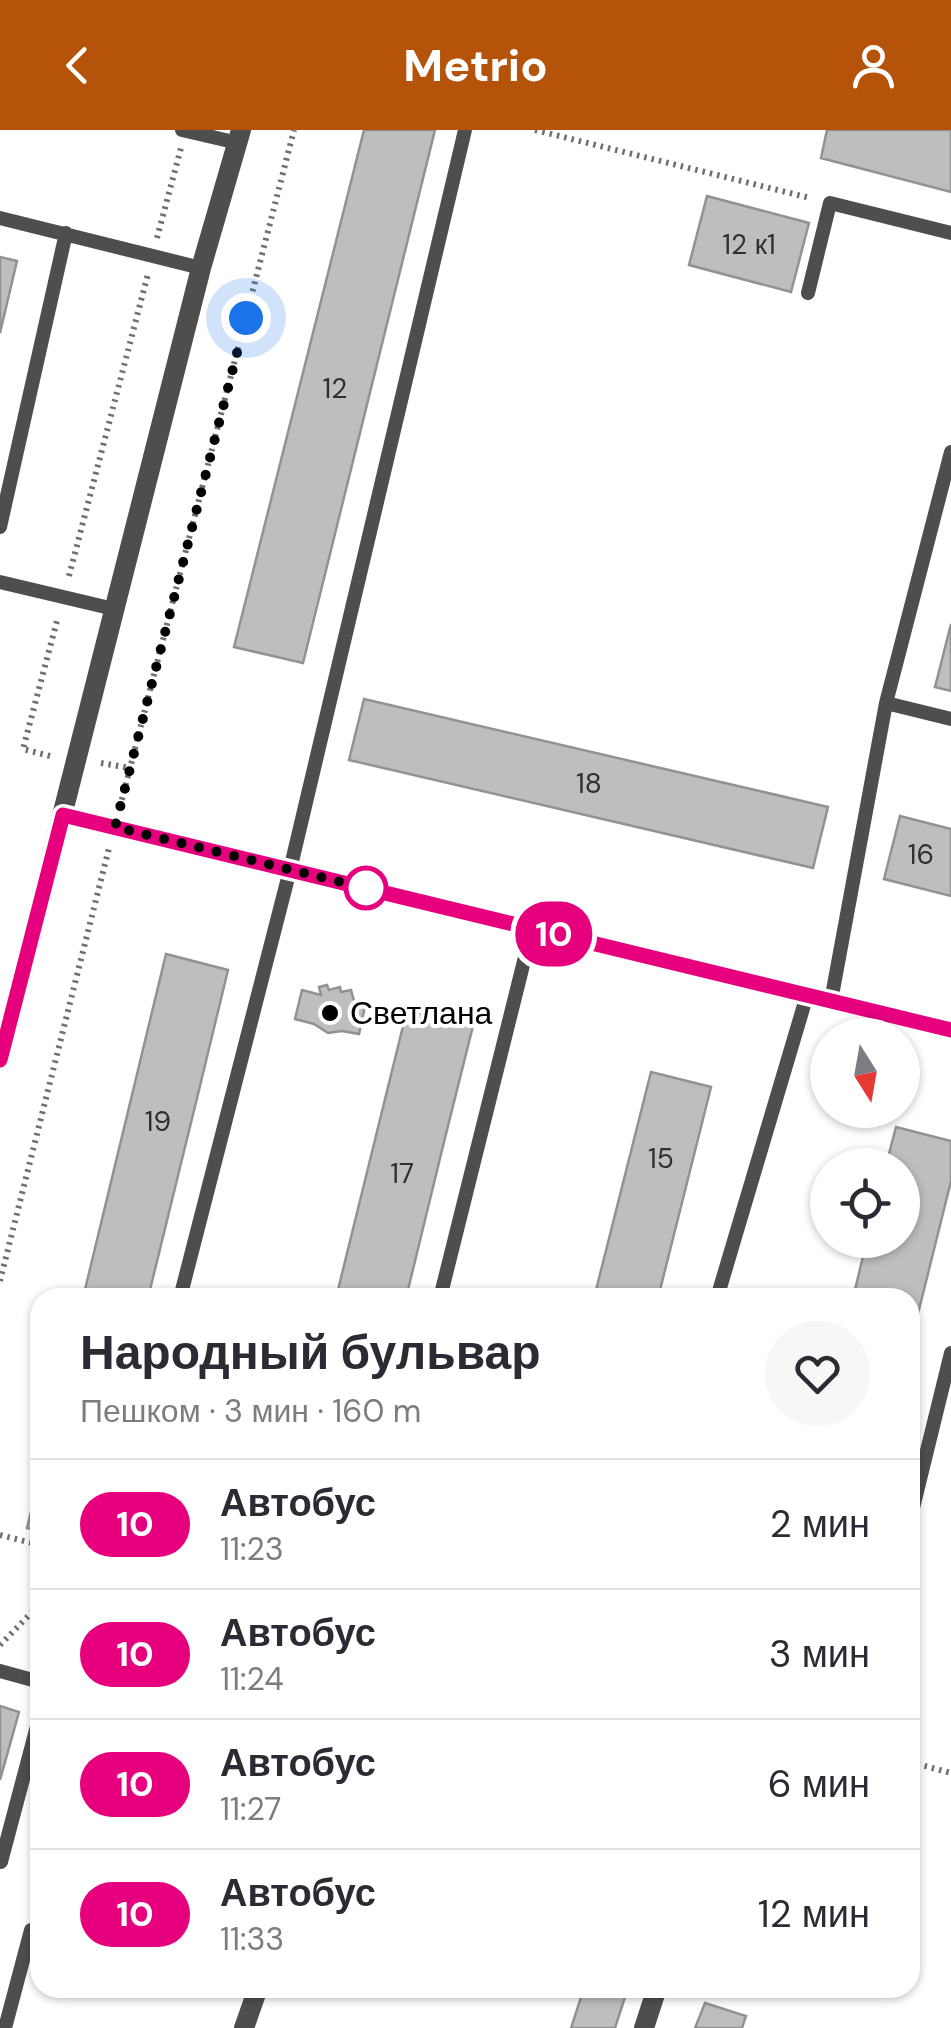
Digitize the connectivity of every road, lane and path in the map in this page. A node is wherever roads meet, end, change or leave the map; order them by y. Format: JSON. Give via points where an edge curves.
{"nodes":[{"id":1,"x":184,"y":130,"type":"edge"},
{"id":2,"x":294,"y":130,"type":"edge"},
{"id":3,"x":465,"y":130,"type":"edge"},
{"id":4,"x":535,"y":130,"type":"edge"},
{"id":5,"x":240,"y":136,"type":"edge"},
{"id":6,"x":830,"y":203,"type":"junction"},
{"id":7,"x":0,"y":218,"type":"edge"},
{"id":8,"x":66,"y":233,"type":"junction"},
{"id":9,"x":951,"y":233,"type":"edge"},
{"id":10,"x":153,"y":255,"type":"junction"},
{"id":11,"x":201,"y":268,"type":"junction"},
{"id":12,"x":808,"y":293,"type":"dead end"},
{"id":13,"x":951,"y":452,"type":"edge"},
{"id":14,"x":944,"y":505,"type":"edge"},
{"id":15,"x":0,"y":527,"type":"edge"},
{"id":16,"x":0,"y":582,"type":"edge"},
{"id":17,"x":63,"y":597,"type":"junction"},
{"id":18,"x":114,"y":609,"type":"junction"},
{"id":19,"x":886,"y":703,"type":"junction"},
{"id":20,"x":951,"y":718,"type":"edge"},
{"id":21,"x":50,"y":756,"type":"dead end"},
{"id":22,"x":63,"y":815,"type":"junction"},
{"id":23,"x":115,"y":827,"type":"junction"},
{"id":24,"x":290,"y":870,"type":"junction"},
{"id":25,"x":532,"y":929,"type":"junction"},
{"id":26,"x":807,"y":995,"type":"junction"},
{"id":27,"x":830,"y":1001,"type":"junction"},
{"id":28,"x":951,"y":1030,"type":"edge"},
{"id":29,"x":0,"y":1060,"type":"edge"},
{"id":30,"x":0,"y":1281,"type":"edge"},
{"id":31,"x":183,"y":1288,"type":"edge"},
{"id":32,"x":442,"y":1288,"type":"edge"},
{"id":33,"x":720,"y":1288,"type":"edge"},
{"id":34,"x":951,"y":1353,"type":"edge"},
{"id":35,"x":920,"y":1479,"type":"edge"},
{"id":36,"x":0,"y":1535,"type":"edge"},
{"id":37,"x":30,"y":1543,"type":"edge"},
{"id":38,"x":30,"y":1614,"type":"edge"},
{"id":39,"x":0,"y":1644,"type":"edge"},
{"id":40,"x":0,"y":1671,"type":"edge"},
{"id":41,"x":30,"y":1679,"type":"edge"},
{"id":42,"x":30,"y":1753,"type":"edge"},
{"id":43,"x":920,"y":1764,"type":"edge"},
{"id":44,"x":951,"y":1772,"type":"edge"},
{"id":45,"x":1,"y":1862,"type":"edge"},
{"id":46,"x":30,"y":1934,"type":"edge"},
{"id":47,"x":254,"y":1998,"type":"edge"},
{"id":48,"x":654,"y":1998,"type":"edge"},
{"id":49,"x":5,"y":2028,"type":"edge"},
{"id":50,"x":244,"y":2028,"type":"edge"},
{"id":51,"x":644,"y":2028,"type":"edge"}],
"edges":[{"from":1,"to":5,"type":"lane"},
{"from":1,"to":10,"type":"path"},
{"from":2,"to":23,"type":"path"},
{"from":3,"to":24,"type":"lane"},
{"from":4,"to":6,"type":"path"},
{"from":5,"to":11,"type":"street"},
{"from":6,"to":9,"type":"lane"},
{"from":6,"to":12,"type":"lane"},
{"from":7,"to":8,"type":"lane"},
{"from":8,"to":10,"type":"lane"},
{"from":8,"to":15,"type":"lane"},
{"from":10,"to":11,"type":"lane"},
{"from":10,"to":17,"type":"path"},
{"from":11,"to":18,"type":"street"},
{"from":13,"to":14,"type":"lane"},
{"from":14,"to":19,"type":"lane"},
{"from":16,"to":17,"type":"lane"},
{"from":17,"to":18,"type":"lane"},
{"from":17,"to":21,"type":"path","via":[[23,749]]},
{"from":18,"to":22,"type":"street"},
{"from":19,"to":20,"type":"lane"},
{"from":19,"to":27,"type":"lane"},
{"from":22,"to":23,"type":"street"},
{"from":22,"to":29,"type":"street"},
{"from":23,"to":24,"type":"street"},
{"from":23,"to":30,"type":"path"},
{"from":24,"to":25,"type":"street"},
{"from":24,"to":31,"type":"lane"},
{"from":25,"to":26,"type":"street"},
{"from":25,"to":32,"type":"lane"},
{"from":26,"to":27,"type":"street"},
{"from":26,"to":33,"type":"lane"},
{"from":27,"to":28,"type":"street"},
{"from":34,"to":35,"type":"lane"},
{"from":36,"to":37,"type":"path"},
{"from":38,"to":39,"type":"path"},
{"from":40,"to":41,"type":"lane"},
{"from":42,"to":45,"type":"lane"},
{"from":43,"to":44,"type":"path"},
{"from":46,"to":49,"type":"lane"},
{"from":47,"to":50,"type":"street"},
{"from":48,"to":51,"type":"street"}]}
